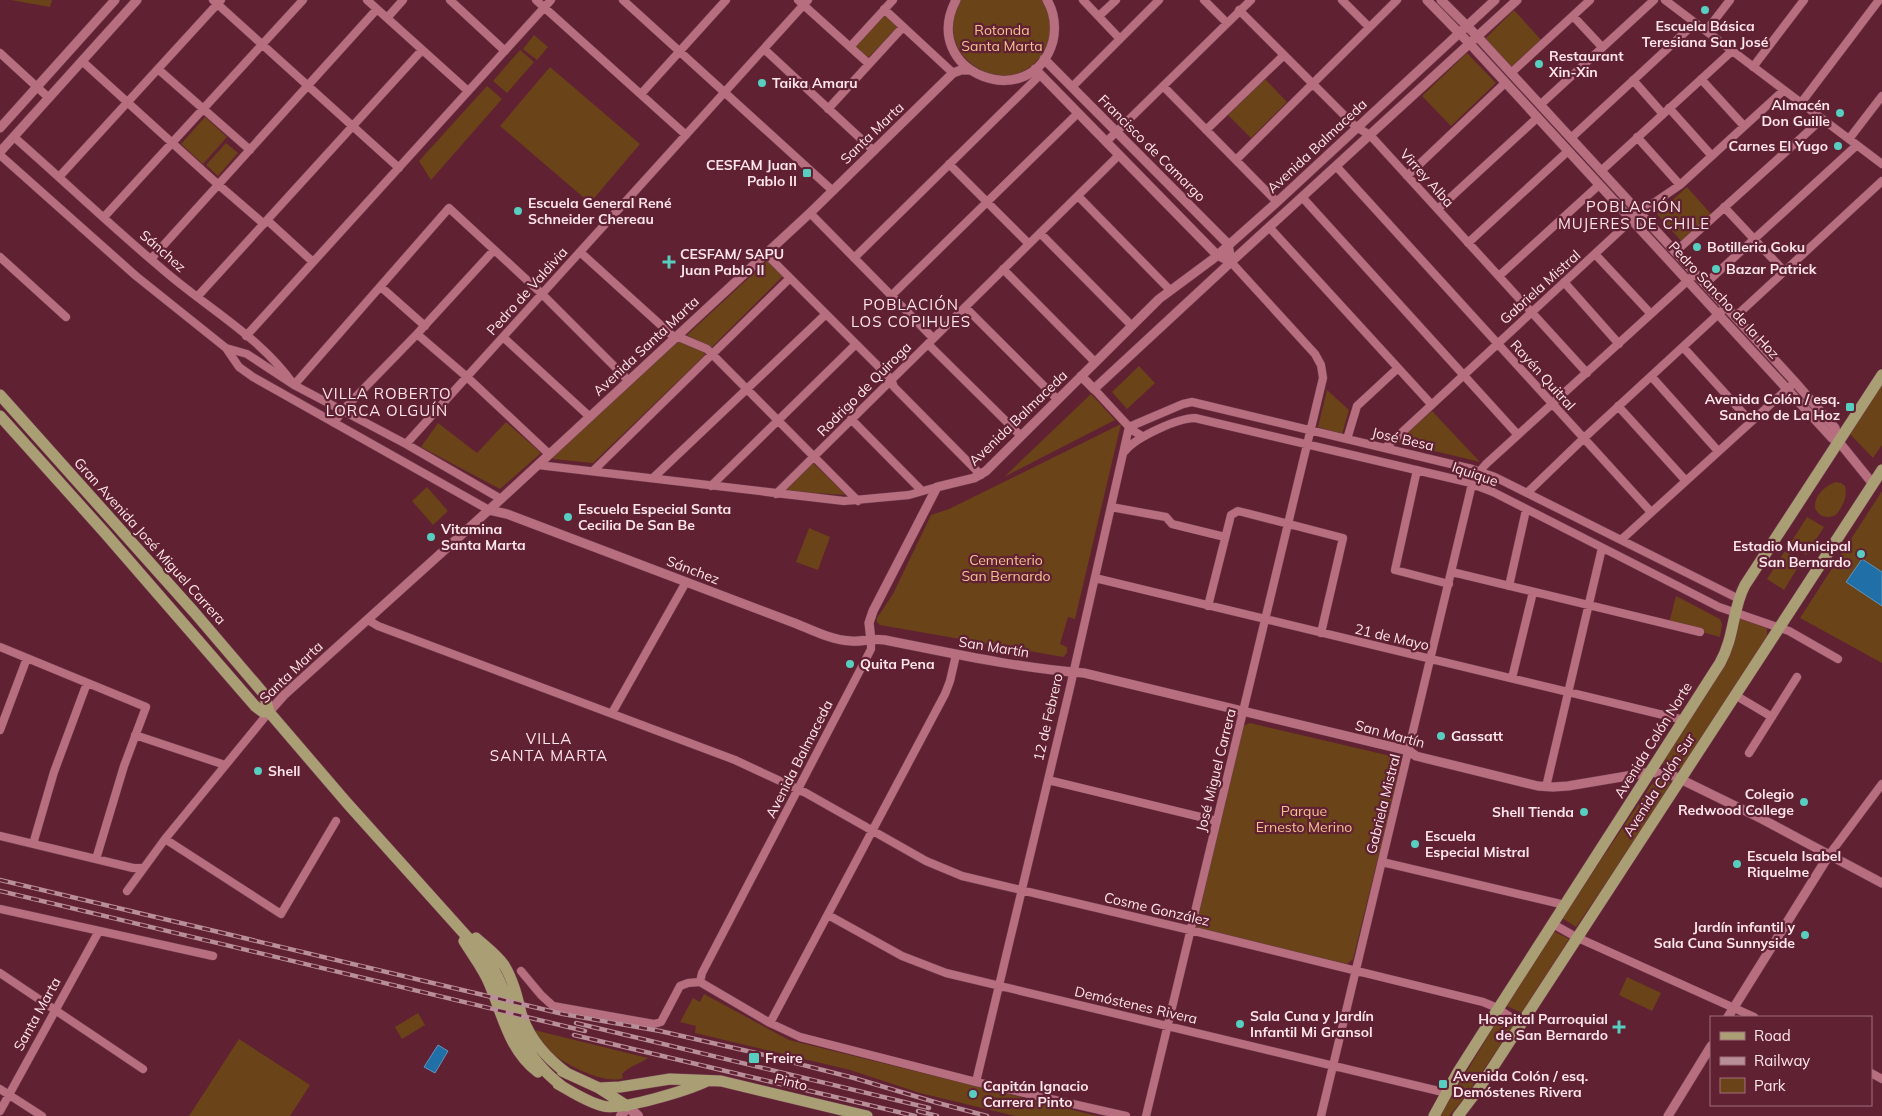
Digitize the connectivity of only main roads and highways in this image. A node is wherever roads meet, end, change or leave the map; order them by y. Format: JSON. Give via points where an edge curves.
{"nodes":[{"id":1,"x":1882,"y":375,"type":"edge"},
{"id":2,"x":0,"y":395,"type":"edge"},
{"id":3,"x":0,"y":416,"type":"edge"},
{"id":4,"x":1882,"y":470,"type":"edge"},
{"id":5,"x":269,"y":712,"type":"junction"},
{"id":6,"x":453,"y":920,"type":"junction"},
{"id":7,"x":528,"y":1049,"type":"junction"},
{"id":8,"x":568,"y":1074,"type":"junction"},
{"id":9,"x":707,"y":1081,"type":"junction"},
{"id":10,"x":563,"y":1087,"type":"junction"},
{"id":11,"x":599,"y":1088,"type":"junction"},
{"id":12,"x":624,"y":1111,"type":"edge"},
{"id":13,"x":638,"y":1116,"type":"edge"},
{"id":14,"x":867,"y":1116,"type":"edge"},
{"id":15,"x":1434,"y":1116,"type":"edge"},
{"id":16,"x":1458,"y":1116,"type":"edge"}],
"edges":[{"from":1,"to":15,"type":"main road","name":"Avenida Colón Norte","via":[[1752,573],[1739,599],[1725,654],[1498,1009]]},
{"from":2,"to":5,"type":"main road","name":"Gran Avenida José Miguel Carrera","via":[[264,694]]},
{"from":3,"to":5,"type":"main road","name":"Gran Avenida José Miguel Carrera","via":[[255,706]]},
{"from":4,"to":16,"type":"main road","name":"Avenida Colón Sur"},
{"from":5,"to":6,"type":"main road","name":"Gran Avenida José Miguel Carrera","via":[[347,804]]},
{"from":6,"to":7,"type":"main road","name":"Gran Avenida José Miguel Carrera","via":[[492,966]]},
{"from":6,"to":8,"type":"main road","name":"Gran Avenida José Miguel Carrera","via":[[499,959],[512,980],[525,1024],[535,1042],[547,1058]]},
{"from":6,"to":10,"type":"main road","name":"Gran Avenida José Miguel Carrera","via":[[490,983],[519,1053],[531,1067]]},
{"from":7,"to":8,"type":"main road","name":"Gran Avenida José Miguel Carrera","via":[[552,1067]]},
{"from":7,"to":10,"type":"main road","name":"Gran Avenida José Miguel Carrera","via":[[545,1072]]},
{"from":8,"to":11,"type":"main road","name":"Gran Avenida José Miguel Carrera"},
{"from":9,"to":11,"type":"main road","name":"Pinto","via":[[670,1079]]},
{"from":9,"to":12,"type":"main road","name":"Pinto"},
{"from":9,"to":14,"type":"main road","name":"Pinto","via":[[734,1084]]},
{"from":10,"to":12,"type":"main road","name":"Gran Avenida José Miguel Carrera","via":[[603,1106]]},
{"from":11,"to":12,"type":"main road","name":"Gran Avenida José Miguel Carrera"},
{"from":12,"to":13,"type":"main road"}]}
